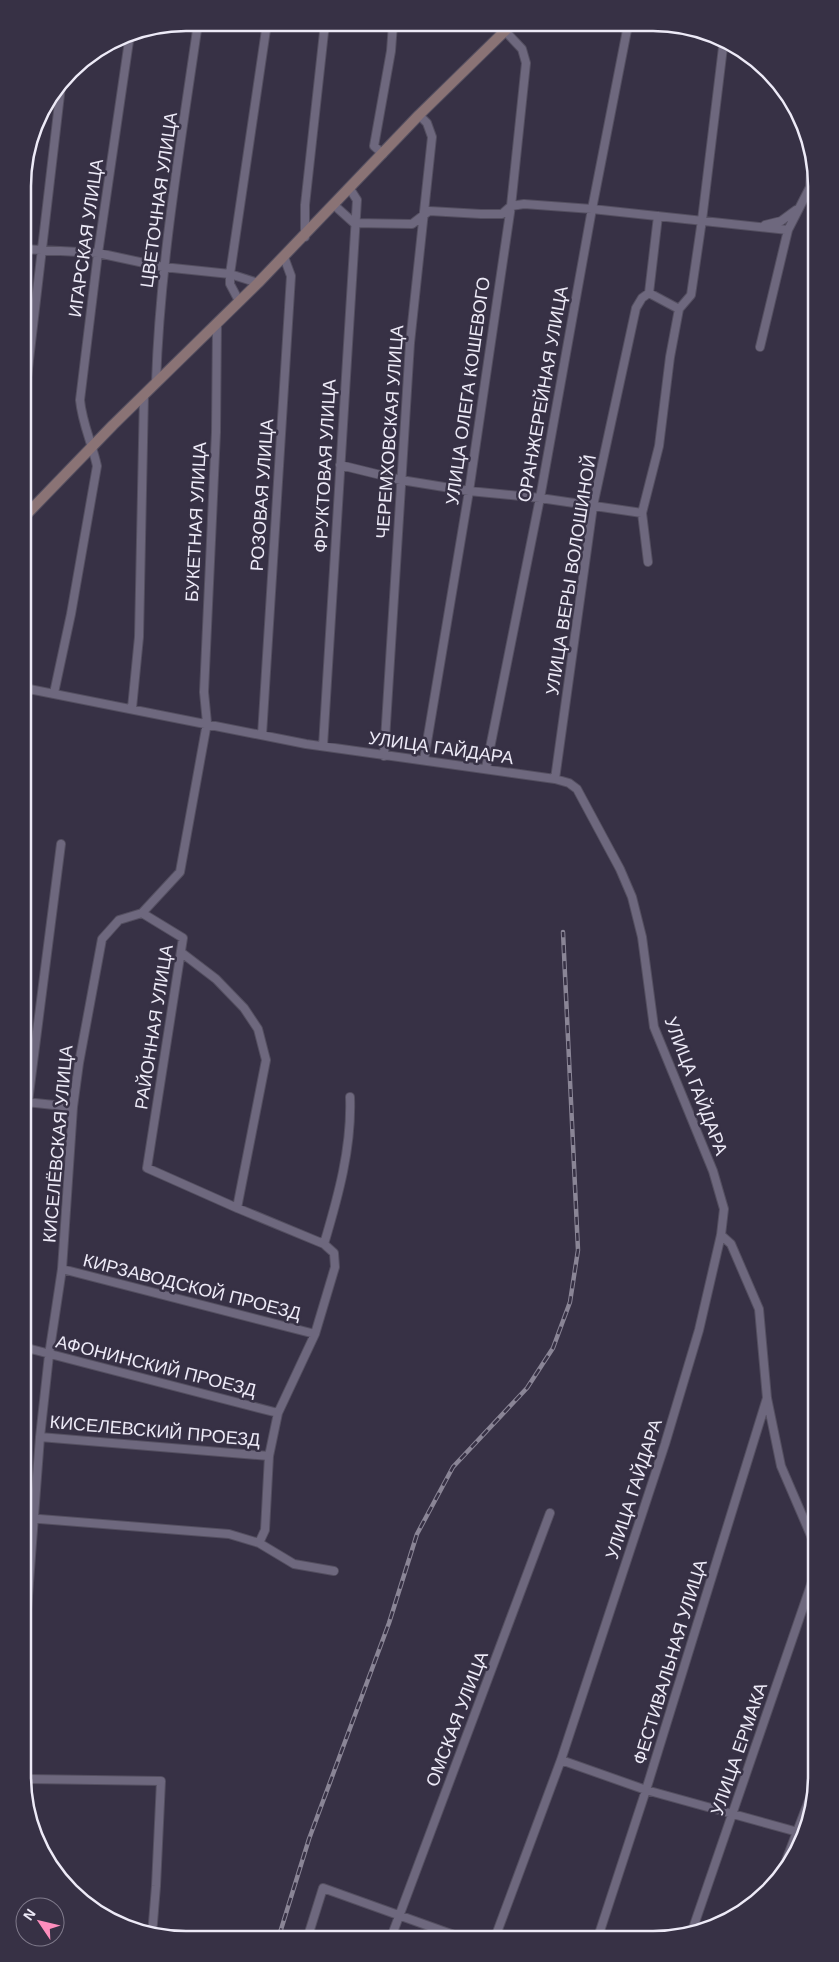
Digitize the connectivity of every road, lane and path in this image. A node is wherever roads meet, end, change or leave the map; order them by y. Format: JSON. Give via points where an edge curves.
{"nodes":[{"id":1,"x":505,"y":31,"type":"edge"},
{"id":2,"x":510,"y":31,"type":"edge"},
{"id":3,"x":627,"y":31,"type":"edge"},
{"id":4,"x":197,"y":32,"type":"edge"},
{"id":5,"x":266,"y":32,"type":"edge"},
{"id":6,"x":324,"y":32,"type":"edge"},
{"id":7,"x":393,"y":32,"type":"edge"},
{"id":8,"x":129,"y":42,"type":"edge"},
{"id":9,"x":723,"y":48,"type":"edge"},
{"id":10,"x":60,"y":97,"type":"edge"},
{"id":11,"x":419,"y":115,"type":"junction"},
{"id":12,"x":383,"y":154,"type":"junction"},
{"id":13,"x":350,"y":189,"type":"junction"},
{"id":14,"x":808,"y":192,"type":"edge"},
{"id":15,"x":804,"y":201,"type":"junction"},
{"id":16,"x":334,"y":205,"type":"junction"},
{"id":17,"x":511,"y":206,"type":"junction"},
{"id":18,"x":592,"y":209,"type":"junction"},
{"id":19,"x":422,"y":215,"type":"junction"},
{"id":20,"x":658,"y":216,"type":"junction"},
{"id":21,"x":702,"y":220,"type":"junction"},
{"id":22,"x":354,"y":223,"type":"junction"},
{"id":23,"x":759,"y":226,"type":"junction"},
{"id":24,"x":788,"y":230,"type":"junction"},
{"id":25,"x":304,"y":236,"type":"junction"},
{"id":26,"x":32,"y":250,"type":"edge"},
{"id":27,"x":40,"y":250,"type":"junction"},
{"id":28,"x":98,"y":253,"type":"junction"},
{"id":29,"x":284,"y":257,"type":"junction"},
{"id":30,"x":163,"y":267,"type":"junction"},
{"id":31,"x":230,"y":274,"type":"junction"},
{"id":32,"x":258,"y":283,"type":"junction"},
{"id":33,"x":649,"y":293,"type":"junction"},
{"id":34,"x":239,"y":301,"type":"junction"},
{"id":35,"x":679,"y":309,"type":"junction"},
{"id":36,"x":218,"y":323,"type":"junction"},
{"id":37,"x":32,"y":327,"type":"edge"},
{"id":38,"x":760,"y":347,"type":"dead end"},
{"id":39,"x":156,"y":383,"type":"junction"},
{"id":40,"x":144,"y":394,"type":"junction"},
{"id":41,"x":93,"y":446,"type":"junction"},
{"id":42,"x":340,"y":465,"type":"junction"},
{"id":43,"x":401,"y":480,"type":"junction"},
{"id":44,"x":469,"y":491,"type":"junction"},
{"id":45,"x":540,"y":498,"type":"junction"},
{"id":46,"x":593,"y":506,"type":"junction"},
{"id":47,"x":32,"y":508,"type":"edge"},
{"id":48,"x":642,"y":513,"type":"junction"},
{"id":49,"x":648,"y":562,"type":"dead end"},
{"id":50,"x":32,"y":689,"type":"edge"},
{"id":51,"x":54,"y":693,"type":"junction"},
{"id":52,"x":132,"y":708,"type":"junction"},
{"id":53,"x":207,"y":723,"type":"junction"},
{"id":54,"x":262,"y":735,"type":"junction"},
{"id":55,"x":323,"y":746,"type":"junction"},
{"id":56,"x":384,"y":756,"type":"junction"},
{"id":57,"x":424,"y":760,"type":"junction"},
{"id":58,"x":486,"y":768,"type":"junction"},
{"id":59,"x":556,"y":779,"type":"junction"},
{"id":60,"x":60,"y":844,"type":"dead end"},
{"id":61,"x":142,"y":913,"type":"junction"},
{"id":62,"x":182,"y":953,"type":"junction"},
{"id":63,"x":31,"y":1067,"type":"edge"},
{"id":64,"x":350,"y":1097,"type":"dead end"},
{"id":65,"x":31,"y":1102,"type":"edge"},
{"id":66,"x":73,"y":1107,"type":"junction"},
{"id":67,"x":237,"y":1208,"type":"junction"},
{"id":68,"x":721,"y":1235,"type":"junction"},
{"id":69,"x":324,"y":1244,"type":"junction"},
{"id":70,"x":62,"y":1269,"type":"junction"},
{"id":71,"x":315,"y":1334,"type":"junction"},
{"id":72,"x":31,"y":1350,"type":"edge"},
{"id":73,"x":49,"y":1355,"type":"junction"},
{"id":74,"x":767,"y":1398,"type":"junction"},
{"id":75,"x":278,"y":1413,"type":"junction"},
{"id":76,"x":40,"y":1437,"type":"junction"},
{"id":77,"x":268,"y":1456,"type":"junction"},
{"id":78,"x":550,"y":1512,"type":"dead end"},
{"id":79,"x":31,"y":1517,"type":"edge"},
{"id":80,"x":31,"y":1518,"type":"edge"},
{"id":81,"x":807,"y":1527,"type":"edge"},
{"id":82,"x":259,"y":1542,"type":"junction"},
{"id":83,"x":334,"y":1571,"type":"dead end"},
{"id":84,"x":807,"y":1599,"type":"edge"},
{"id":85,"x":561,"y":1760,"type":"junction"},
{"id":86,"x":31,"y":1779,"type":"edge"},
{"id":87,"x":646,"y":1790,"type":"junction"},
{"id":88,"x":733,"y":1814,"type":"junction"},
{"id":89,"x":800,"y":1821,"type":"edge"},
{"id":90,"x":796,"y":1832,"type":"junction"},
{"id":91,"x":792,"y":1843,"type":"edge"},
{"id":92,"x":399,"y":1916,"type":"junction"},
{"id":93,"x":694,"y":1925,"type":"edge"},
{"id":94,"x":153,"y":1927,"type":"edge"},
{"id":95,"x":309,"y":1931,"type":"edge"},
{"id":96,"x":393,"y":1931,"type":"edge"},
{"id":97,"x":442,"y":1931,"type":"edge"},
{"id":98,"x":497,"y":1931,"type":"edge"},
{"id":99,"x":600,"y":1931,"type":"edge"}],
"edges":[{"from":1,"to":11,"type":"main road"},
{"from":2,"to":17,"type":"street","name":"УЛИЦА ОЛЕГА КОШЕВОГО","via":[[522,49],[526,63]]},
{"from":3,"to":18,"type":"street","name":"ОРАНЖЕРЕЙНАЯ УЛИЦА"},
{"from":4,"to":30,"type":"street","name":"ЦВЕТОЧНАЯ УЛИЦА"},
{"from":5,"to":31,"type":"street"},
{"from":6,"to":25,"type":"street"},
{"from":7,"to":12,"type":"street","via":[[374,146]]},
{"from":8,"to":28,"type":"street","name":"ИГАРСКАЯ УЛИЦА"},
{"from":9,"to":21,"type":"street"},
{"from":10,"to":27,"type":"street"},
{"from":11,"to":12,"type":"main road"},
{"from":11,"to":19,"type":"street","name":"ЧЕРЕМХОВСКАЯ УЛИЦА","via":[[427,123],[432,137]]},
{"from":12,"to":13,"type":"main road"},
{"from":13,"to":16,"type":"main road"},
{"from":13,"to":22,"type":"street","name":"ФРУКТОВАЯ УЛИЦА","via":[[357,200]]},
{"from":14,"to":15,"type":"street"},
{"from":15,"to":23,"type":"street","via":[[781,221]]},
{"from":15,"to":24,"type":"street"},
{"from":16,"to":22,"type":"street"},
{"from":16,"to":25,"type":"main road"},
{"from":17,"to":18,"type":"street"},
{"from":17,"to":19,"type":"street","via":[[502,214],[428,211]]},
{"from":17,"to":44,"type":"street","name":"УЛИЦА ОЛЕГА КОШЕВОГО"},
{"from":18,"to":20,"type":"street"},
{"from":18,"to":45,"type":"street","name":"ОРАНЖЕРЕЙНАЯ УЛИЦА"},
{"from":19,"to":22,"type":"street","via":[[412,224]]},
{"from":19,"to":43,"type":"street","name":"ЧЕРЕМХОВСКАЯ УЛИЦА"},
{"from":20,"to":21,"type":"street"},
{"from":20,"to":33,"type":"street"},
{"from":21,"to":23,"type":"street"},
{"from":21,"to":35,"type":"street","via":[[691,295]]},
{"from":22,"to":42,"type":"street","name":"ФРУКТОВАЯ УЛИЦА"},
{"from":23,"to":24,"type":"street"},
{"from":24,"to":38,"type":"street"},
{"from":25,"to":29,"type":"main road"},
{"from":26,"to":27,"type":"street"},
{"from":27,"to":28,"type":"street"},
{"from":27,"to":37,"type":"street"},
{"from":28,"to":30,"type":"street"},
{"from":28,"to":41,"type":"street","name":"ИГАРСКАЯ УЛИЦА","via":[[80,400],[82,418]]},
{"from":29,"to":32,"type":"main road"},
{"from":29,"to":54,"type":"street","name":"РОЗОВАЯ УЛИЦА","via":[[291,276]]},
{"from":30,"to":31,"type":"street"},
{"from":30,"to":39,"type":"street","name":"ЦВЕТОЧНАЯ УЛИЦА"},
{"from":31,"to":32,"type":"street"},
{"from":31,"to":34,"type":"street","via":[[230,284]]},
{"from":32,"to":34,"type":"main road"},
{"from":33,"to":35,"type":"street"},
{"from":33,"to":46,"type":"street","name":"УЛИЦА ВЕРЫ ВОЛОШИНОЙ","via":[[636,308]]},
{"from":34,"to":36,"type":"main road"},
{"from":35,"to":48,"type":"street","via":[[659,446]]},
{"from":36,"to":39,"type":"main road"},
{"from":36,"to":53,"type":"street","name":"БУКЕТНАЯ УЛИЦА","via":[[204,692]]},
{"from":39,"to":40,"type":"main road"},
{"from":40,"to":41,"type":"main road"},
{"from":40,"to":52,"type":"street","via":[[139,637]]},
{"from":41,"to":47,"type":"main road"},
{"from":41,"to":51,"type":"street","name":"ИГАРСКАЯ УЛИЦА","via":[[97,466]]},
{"from":42,"to":43,"type":"street"},
{"from":42,"to":55,"type":"street","name":"ФРУКТОВАЯ УЛИЦА"},
{"from":43,"to":44,"type":"street"},
{"from":43,"to":56,"type":"street","name":"ЧЕРЕМХОВСКАЯ УЛИЦА"},
{"from":44,"to":45,"type":"street"},
{"from":44,"to":57,"type":"street","name":"УЛИЦА ОЛЕГА КОШЕВОГО"},
{"from":45,"to":46,"type":"street"},
{"from":45,"to":58,"type":"street","name":"ОРАНЖЕРЕЙНАЯ УЛИЦА"},
{"from":46,"to":48,"type":"street"},
{"from":46,"to":59,"type":"street","name":"УЛИЦА ВЕРЫ ВОЛОШИНОЙ"},
{"from":48,"to":49,"type":"street"},
{"from":50,"to":51,"type":"street","name":"УЛИЦА ГАЙДАРА"},
{"from":51,"to":52,"type":"street","name":"УЛИЦА ГАЙДАРА"},
{"from":52,"to":53,"type":"street","name":"УЛИЦА ГАЙДАРА"},
{"from":53,"to":54,"type":"street","name":"УЛИЦА ГАЙДАРА"},
{"from":53,"to":61,"type":"street","name":"КИСЕЛЁВСКАЯ УЛИЦА","via":[[180,872]]},
{"from":54,"to":55,"type":"street","name":"УЛИЦА ГАЙДАРА"},
{"from":55,"to":56,"type":"street","name":"УЛИЦА ГАЙДАРА"},
{"from":56,"to":57,"type":"street","name":"УЛИЦА ГАЙДАРА"},
{"from":57,"to":58,"type":"street","name":"УЛИЦА ГАЙДАРА"},
{"from":58,"to":59,"type":"street","name":"УЛИЦА ГАЙДАРА"},
{"from":59,"to":68,"type":"street","name":"УЛИЦА ГАЙДАРА","via":[[577,789],[632,897],[642,937],[654,1027],[713,1171],[724,1209]]},
{"from":60,"to":63,"type":"street"},
{"from":61,"to":62,"type":"street","name":"РАЙОННАЯ УЛИЦА","via":[[183,938]]},
{"from":61,"to":66,"type":"street","name":"КИСЕЛЁВСКАЯ УЛИЦА","via":[[119,920],[102,939]]},
{"from":62,"to":67,"type":"street","via":[[216,979],[244,1008],[258,1029],[266,1060]]},
{"from":62,"to":67,"type":"street","name":"РАЙОННАЯ УЛИЦА","via":[[147,1168]]},
{"from":64,"to":69,"type":"street","via":[[346,1152]]},
{"from":65,"to":66,"type":"street"},
{"from":66,"to":70,"type":"street","name":"КИСЕЛЁВСКАЯ УЛИЦА"},
{"from":67,"to":69,"type":"street"},
{"from":68,"to":74,"type":"street","via":[[731,1244],[759,1309]]},
{"from":68,"to":85,"type":"street","name":"УЛИЦА ГАЙДАРА","via":[[699,1330],[665,1444]]},
{"from":69,"to":71,"type":"street","via":[[334,1253],[335,1267]]},
{"from":70,"to":71,"type":"street","name":"КИРЗАВОДСКОЙ ПРОЕЗД"},
{"from":70,"to":73,"type":"street","name":"КИСЕЛЁВСКАЯ УЛИЦА"},
{"from":71,"to":75,"type":"street"},
{"from":72,"to":73,"type":"street","name":"АФОНИНСКИЙ ПРОЕЗД"},
{"from":73,"to":75,"type":"street","name":"АФОНИНСКИЙ ПРОЕЗД"},
{"from":73,"to":76,"type":"street","name":"КИСЕЛЁВСКАЯ УЛИЦА"},
{"from":74,"to":81,"type":"street","via":[[781,1466]]},
{"from":74,"to":87,"type":"street","name":"ФЕСТИВАЛЬНАЯ УЛИЦА"},
{"from":75,"to":77,"type":"street"},
{"from":76,"to":77,"type":"street","name":"КИСЕЛЕВСКИЙ ПРОЕЗД"},
{"from":76,"to":79,"type":"street","name":"КИСЕЛЁВСКАЯ УЛИЦА"},
{"from":77,"to":82,"type":"street","via":[[265,1530]]},
{"from":78,"to":92,"type":"street","name":"ОМСКАЯ УЛИЦА"},
{"from":80,"to":82,"type":"street","via":[[230,1534]]},
{"from":82,"to":83,"type":"street","via":[[294,1564]]},
{"from":84,"to":88,"type":"street","name":"УЛИЦА ЕРМАКА"},
{"from":85,"to":87,"type":"street"},
{"from":85,"to":98,"type":"street","name":"УЛИЦА ГАЙДАРА"},
{"from":86,"to":94,"type":"street","via":[[161,1781]]},
{"from":87,"to":88,"type":"street"},
{"from":87,"to":99,"type":"street","name":"ФЕСТИВАЛЬНАЯ УЛИЦА"},
{"from":88,"to":90,"type":"street"},
{"from":88,"to":93,"type":"street","name":"УЛИЦА ЕРМАКА"},
{"from":89,"to":90,"type":"street"},
{"from":90,"to":91,"type":"street"},
{"from":92,"to":95,"type":"street","via":[[322,1888]]},
{"from":92,"to":96,"type":"street","name":"ОМСКАЯ УЛИЦА"},
{"from":92,"to":97,"type":"street"}]}
